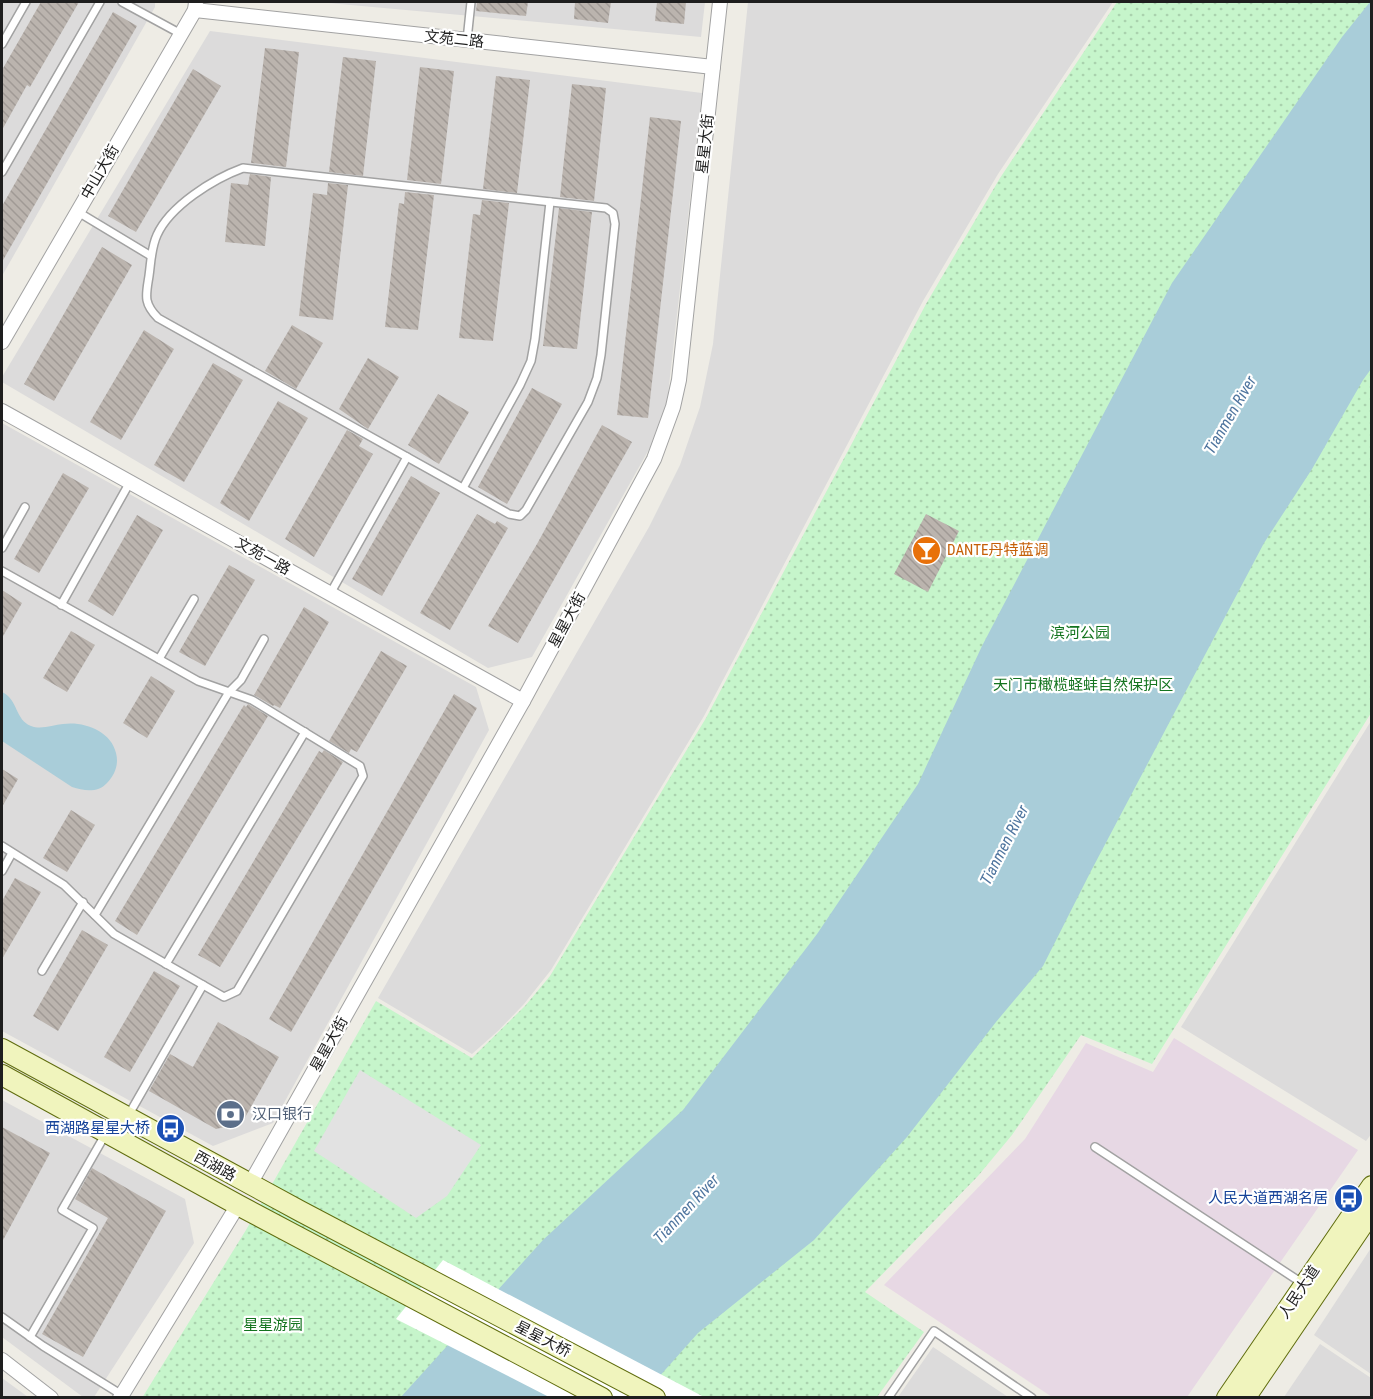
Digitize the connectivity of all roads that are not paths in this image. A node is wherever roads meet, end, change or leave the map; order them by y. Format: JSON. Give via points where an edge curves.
{"nodes":[{"id":1,"x":26,"y":2,"type":"edge"},
{"id":2,"x":100,"y":2,"type":"edge"},
{"id":3,"x":122,"y":2,"type":"edge"},
{"id":4,"x":471,"y":2,"type":"edge"},
{"id":5,"x":720,"y":2,"type":"edge"},
{"id":6,"x":196,"y":6,"type":"edge"},
{"id":7,"x":181,"y":34,"type":"junction"},
{"id":8,"x":467,"y":40,"type":"junction"},
{"id":9,"x":2,"y":44,"type":"edge"},
{"id":10,"x":713,"y":67,"type":"junction"},
{"id":11,"x":2,"y":172,"type":"edge"},
{"id":12,"x":550,"y":202,"type":"junction"},
{"id":13,"x":78,"y":212,"type":"junction"},
{"id":14,"x":151,"y":256,"type":"junction"},
{"id":15,"x":2,"y":342,"type":"edge"},
{"id":16,"x":2,"y":411,"type":"edge"},
{"id":17,"x":407,"y":457,"type":"junction"},
{"id":18,"x":129,"y":482,"type":"junction"},
{"id":19,"x":463,"y":488,"type":"junction"},
{"id":20,"x":25,"y":507,"type":"dead end"},
{"id":21,"x":2,"y":548,"type":"edge"},
{"id":22,"x":2,"y":571,"type":"edge"},
{"id":23,"x":330,"y":594,"type":"junction"},
{"id":24,"x":194,"y":599,"type":"dead end"},
{"id":25,"x":61,"y":604,"type":"junction"},
{"id":26,"x":264,"y":639,"type":"dead end"},
{"id":27,"x":159,"y":659,"type":"junction"},
{"id":28,"x":230,"y":692,"type":"junction"},
{"id":29,"x":524,"y":701,"type":"junction"},
{"id":30,"x":305,"y":732,"type":"junction"},
{"id":31,"x":2,"y":846,"type":"edge"},
{"id":32,"x":12,"y":853,"type":"junction"},
{"id":33,"x":2,"y":871,"type":"edge"},
{"id":34,"x":82,"y":902,"type":"junction"},
{"id":35,"x":95,"y":915,"type":"junction"},
{"id":36,"x":166,"y":964,"type":"junction"},
{"id":37,"x":42,"y":971,"type":"dead end"},
{"id":38,"x":203,"y":985,"type":"junction"},
{"id":39,"x":2,"y":1048,"type":"edge"},
{"id":40,"x":2,"y":1075,"type":"edge"},
{"id":41,"x":127,"y":1117,"type":"junction"},
{"id":42,"x":106,"y":1132,"type":"junction"},
{"id":43,"x":1095,"y":1147,"type":"dead end"},
{"id":44,"x":250,"y":1185,"type":"junction"},
{"id":45,"x":1371,"y":1188,"type":"edge"},
{"id":46,"x":238,"y":1205,"type":"junction"},
{"id":47,"x":1371,"y":1211,"type":"edge"},
{"id":48,"x":430,"y":1281,"type":"joint"},
{"id":49,"x":1304,"y":1285,"type":"junction"},
{"id":50,"x":417,"y":1300,"type":"joint"},
{"id":51,"x":2,"y":1317,"type":"edge"},
{"id":52,"x":30,"y":1337,"type":"junction"},
{"id":53,"x":2,"y":1360,"type":"edge"},
{"id":54,"x":121,"y":1396,"type":"edge"},
{"id":55,"x":51,"y":1398,"type":"edge"},
{"id":56,"x":602,"y":1398,"type":"edge"},
{"id":57,"x":655,"y":1398,"type":"edge"},
{"id":58,"x":888,"y":1398,"type":"edge"},
{"id":59,"x":1032,"y":1398,"type":"edge"},
{"id":60,"x":1227,"y":1398,"type":"edge"},
{"id":61,"x":1245,"y":1398,"type":"edge"}],
"edges":[{"from":1,"to":9,"type":"lane"},
{"from":2,"to":11,"type":"lane"},
{"from":3,"to":7,"type":"lane"},
{"from":4,"to":8,"type":"lane"},
{"from":5,"to":10,"type":"street","name":"星星大街"},
{"from":6,"to":7,"type":"street","name":"中山大街"},
{"from":6,"to":8,"type":"street","name":"文苑二路"},
{"from":7,"to":13,"type":"street","name":"中山大街"},
{"from":8,"to":10,"type":"street","name":"文苑二路"},
{"from":10,"to":29,"type":"street","name":"星星大街","via":[[673,407],[654,459]]},
{"from":12,"to":14,"type":"lane","via":[[243,168],[182,202],[156,236]]},
{"from":12,"to":19,"type":"lane","via":[[531,361]]},
{"from":12,"to":19,"type":"lane","via":[[606,208],[613,213],[615,224],[597,378],[588,402],[520,516],[509,514]]},
{"from":13,"to":14,"type":"lane"},
{"from":13,"to":15,"type":"street","name":"中山大街"},
{"from":14,"to":17,"type":"lane","via":[[146,298],[158,318]]},
{"from":16,"to":18,"type":"street","name":"文苑一路"},
{"from":17,"to":19,"type":"lane"},
{"from":17,"to":23,"type":"lane"},
{"from":18,"to":23,"type":"street","name":"文苑一路"},
{"from":18,"to":25,"type":"lane"},
{"from":20,"to":21,"type":"lane"},
{"from":22,"to":25,"type":"lane"},
{"from":23,"to":29,"type":"street","name":"文苑一路"},
{"from":24,"to":27,"type":"lane"},
{"from":25,"to":27,"type":"lane"},
{"from":26,"to":28,"type":"lane"},
{"from":27,"to":28,"type":"lane","via":[[198,681]]},
{"from":28,"to":30,"type":"lane","via":[[252,700]]},
{"from":28,"to":35,"type":"lane"},
{"from":29,"to":44,"type":"street","name":"星星大街"},
{"from":30,"to":36,"type":"lane"},
{"from":30,"to":38,"type":"lane","via":[[360,766],[363,776],[237,991],[224,997]]},
{"from":31,"to":32,"type":"lane"},
{"from":32,"to":33,"type":"lane"},
{"from":32,"to":34,"type":"lane","via":[[54,878]]},
{"from":34,"to":35,"type":"lane"},
{"from":34,"to":37,"type":"lane"},
{"from":35,"to":36,"type":"lane","via":[[114,934]]},
{"from":36,"to":38,"type":"lane"},
{"from":38,"to":41,"type":"lane"},
{"from":39,"to":41,"type":"main road","name":"西湖路"},
{"from":40,"to":42,"type":"main road","name":"西湖路"},
{"from":41,"to":44,"type":"main road","name":"西湖路"},
{"from":42,"to":46,"type":"main road","name":"西湖路"},
{"from":42,"to":52,"type":"lane","via":[[62,1209],[93,1228]]},
{"from":43,"to":49,"type":"lane"},
{"from":44,"to":48,"type":"main road","name":"西湖路"},
{"from":45,"to":49,"type":"main road","name":"人民大道"},
{"from":46,"to":50,"type":"main road","name":"西湖路"},
{"from":46,"to":54,"type":"street"},
{"from":47,"to":61,"type":"main road","name":"人民大道"},
{"from":48,"to":57,"type":"main road","name":"星星大桥"},
{"from":49,"to":60,"type":"main road","name":"人民大道"},
{"from":50,"to":56,"type":"main road","name":"星星大桥"},
{"from":51,"to":52,"type":"lane"},
{"from":52,"to":54,"type":"lane"},
{"from":53,"to":55,"type":"street"},
{"from":58,"to":59,"type":"lane","via":[[934,1331]]}]}
